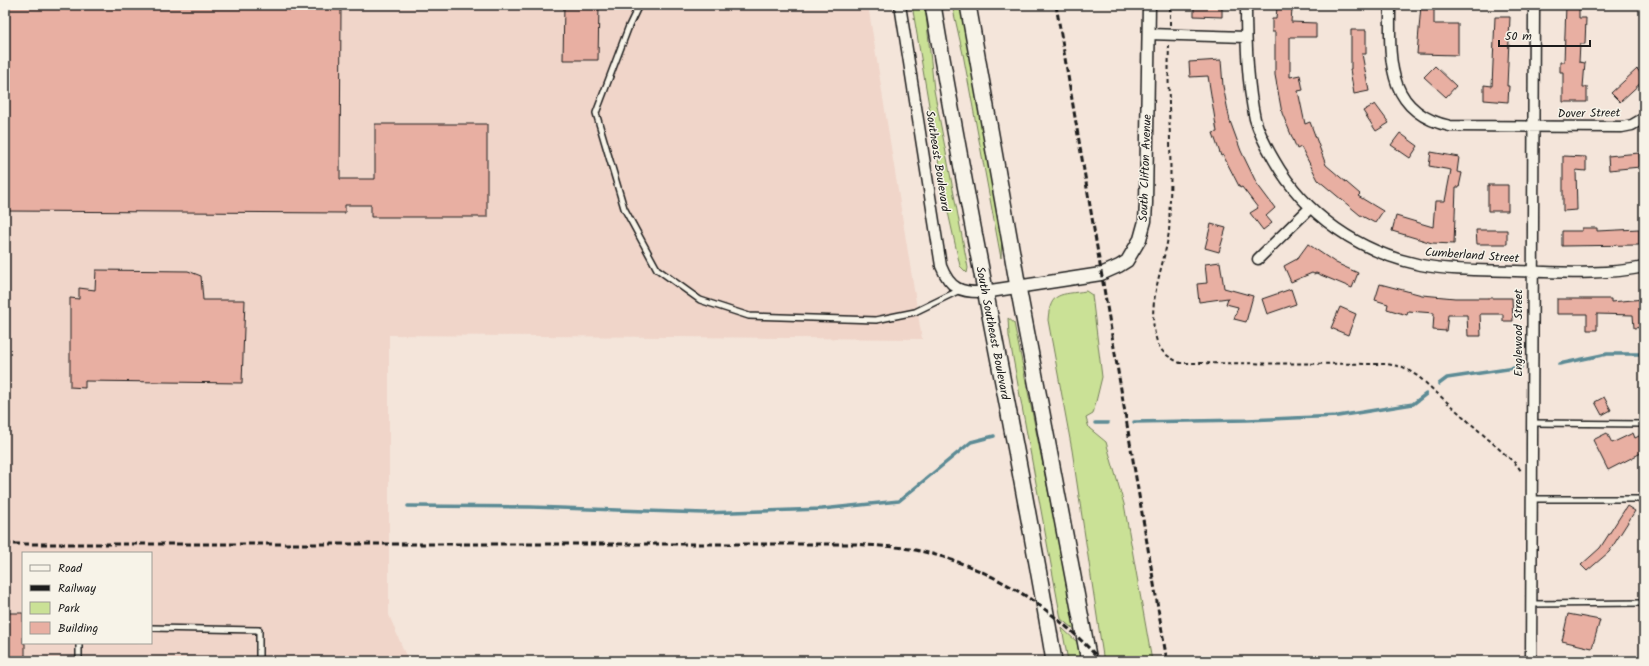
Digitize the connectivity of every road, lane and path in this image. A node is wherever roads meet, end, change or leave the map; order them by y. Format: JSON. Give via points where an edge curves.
{"nodes":[{"id":1,"x":638,"y":5,"type":"edge"},
{"id":2,"x":900,"y":5,"type":"edge"},
{"id":3,"x":933,"y":5,"type":"edge"},
{"id":4,"x":968,"y":5,"type":"edge"},
{"id":5,"x":1148,"y":5,"type":"edge"},
{"id":6,"x":1170,"y":5,"type":"edge"},
{"id":7,"x":1246,"y":5,"type":"edge"},
{"id":8,"x":1390,"y":5,"type":"edge"},
{"id":9,"x":1534,"y":5,"type":"edge"},
{"id":10,"x":1148,"y":34,"type":"junction"},
{"id":11,"x":1170,"y":35,"type":"junction"},
{"id":12,"x":1246,"y":37,"type":"junction"},
{"id":13,"x":1644,"y":118,"type":"edge"},
{"id":14,"x":1533,"y":126,"type":"junction"},
{"id":15,"x":1310,"y":208,"type":"junction"},
{"id":16,"x":1258,"y":259,"type":"dead end"},
{"id":17,"x":1644,"y":267,"type":"edge"},
{"id":18,"x":1532,"y":271,"type":"junction"},
{"id":19,"x":1018,"y":287,"type":"junction"},
{"id":20,"x":960,"y":290,"type":"junction"},
{"id":21,"x":984,"y":292,"type":"junction"},
{"id":22,"x":1531,"y":423,"type":"junction"},
{"id":23,"x":1644,"y":424,"type":"edge"},
{"id":24,"x":1523,"y":476,"type":"dead end"},
{"id":25,"x":1531,"y":499,"type":"junction"},
{"id":26,"x":1644,"y":499,"type":"edge"},
{"id":27,"x":1644,"y":603,"type":"edge"},
{"id":28,"x":1531,"y":604,"type":"junction"},
{"id":29,"x":152,"y":628,"type":"edge"},
{"id":30,"x":79,"y":644,"type":"edge"},
{"id":31,"x":79,"y":661,"type":"edge"},
{"id":32,"x":259,"y":661,"type":"edge"},
{"id":33,"x":1054,"y":661,"type":"edge"},
{"id":34,"x":1089,"y":661,"type":"edge"},
{"id":35,"x":1531,"y":661,"type":"edge"}],
"edges":[{"from":1,"to":20,"type":"lane","via":[[596,113],[624,208],[657,269],[700,300],[749,316],[876,320],[915,312]]},
{"from":2,"to":20,"type":"street","name":"Southeast Boulevard","via":[[941,266],[945,277]]},
{"from":3,"to":21,"type":"main road","name":"South Southeast Boulevard"},
{"from":4,"to":19,"type":"main road"},
{"from":5,"to":10,"type":"street","name":"South Clifton Avenue"},
{"from":6,"to":11,"type":"path"},
{"from":7,"to":12,"type":"street","name":"Cumberland Street"},
{"from":8,"to":14,"type":"street","name":"Dover Street","via":[[1393,75],[1402,96],[1421,116],[1435,123],[1450,126]]},
{"from":9,"to":14,"type":"street","name":"Englewood Street"},
{"from":10,"to":11,"type":"street"},
{"from":10,"to":19,"type":"street","name":"South Clifton Avenue","via":[[1145,215],[1140,239],[1127,261],[1101,274]]},
{"from":11,"to":12,"type":"street"},
{"from":11,"to":24,"type":"path","via":[[1169,231],[1160,264],[1154,309],[1155,333],[1166,356],[1180,363],[1387,364],[1403,367],[1419,377],[1506,454]]},
{"from":12,"to":15,"type":"street","name":"Cumberland Street","via":[[1248,76],[1259,130],[1280,172]]},
{"from":13,"to":14,"type":"street","name":"Dover Street","via":[[1622,127]]},
{"from":14,"to":18,"type":"street","name":"Englewood Street"},
{"from":15,"to":16,"type":"street"},
{"from":15,"to":18,"type":"street","name":"Cumberland Street","via":[[1364,246],[1403,261],[1443,268]]},
{"from":17,"to":18,"type":"street","name":"Cumberland Street","via":[[1609,272]]},
{"from":18,"to":22,"type":"street","name":"Englewood Street"},
{"from":19,"to":21,"type":"street","name":"South Clifton Avenue"},
{"from":19,"to":34,"type":"main road"},
{"from":20,"to":21,"type":"street"},
{"from":21,"to":33,"type":"main road","name":"South Southeast Boulevard","via":[[1023,480]]},
{"from":22,"to":23,"type":"lane"},
{"from":22,"to":25,"type":"street","name":"Englewood Street"},
{"from":25,"to":26,"type":"lane"},
{"from":25,"to":28,"type":"street","name":"Englewood Street"},
{"from":27,"to":28,"type":"lane"},
{"from":28,"to":35,"type":"street","name":"Englewood Street"},
{"from":29,"to":32,"type":"lane","via":[[259,630]]},
{"from":30,"to":31,"type":"lane"}]}
